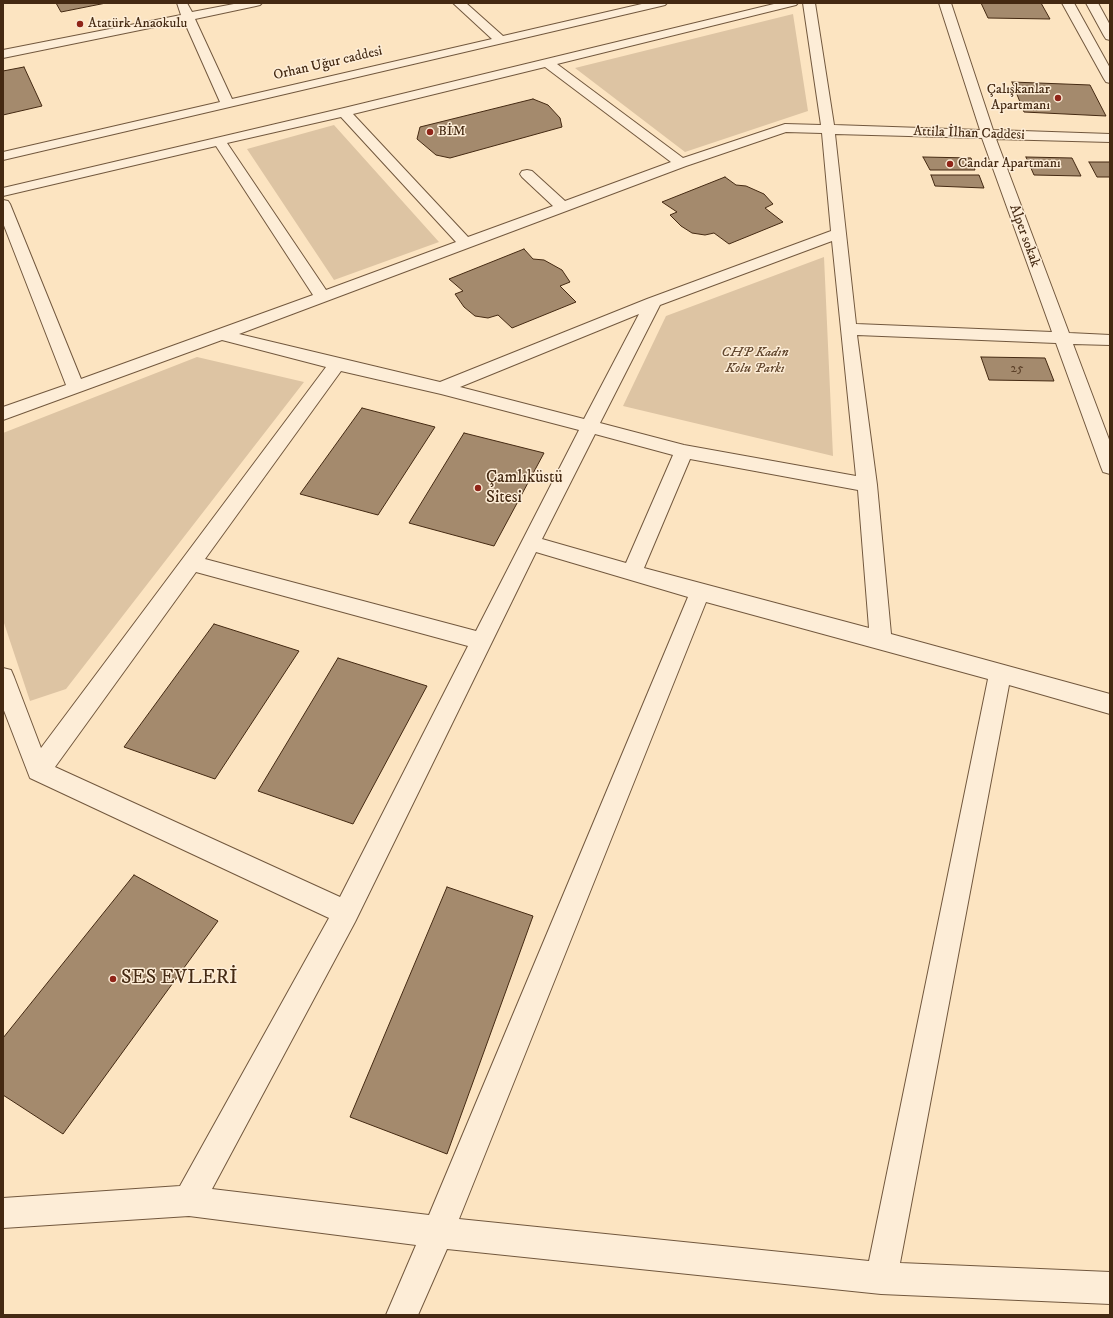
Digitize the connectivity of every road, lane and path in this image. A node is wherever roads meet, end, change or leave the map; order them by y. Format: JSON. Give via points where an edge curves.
{"nodes":[{"id":1,"x":182,"y":3,"type":"edge"},
{"id":2,"x":256,"y":3,"type":"edge"},
{"id":3,"x":458,"y":3,"type":"edge"},
{"id":4,"x":661,"y":3,"type":"edge"},
{"id":5,"x":792,"y":3,"type":"edge"},
{"id":6,"x":809,"y":3,"type":"edge"},
{"id":7,"x":945,"y":3,"type":"edge"},
{"id":8,"x":1068,"y":3,"type":"edge"},
{"id":9,"x":1092,"y":3,"type":"edge"},
{"id":10,"x":188,"y":17,"type":"junction"},
{"id":11,"x":621,"y":35,"type":"dead end"},
{"id":12,"x":1110,"y":36,"type":"edge"},
{"id":13,"x":499,"y":40,"type":"junction"},
{"id":14,"x":633,"y":42,"type":"junction"},
{"id":15,"x":3,"y":54,"type":"edge"},
{"id":16,"x":547,"y":62,"type":"junction"},
{"id":17,"x":1110,"y":79,"type":"edge"},
{"id":18,"x":227,"y":103,"type":"junction"},
{"id":19,"x":344,"y":112,"type":"junction"},
{"id":20,"x":828,"y":129,"type":"junction"},
{"id":21,"x":988,"y":135,"type":"junction"},
{"id":22,"x":1110,"y":138,"type":"edge"},
{"id":23,"x":219,"y":141,"type":"junction"},
{"id":24,"x":3,"y":156,"type":"edge"},
{"id":25,"x":681,"y":163,"type":"junction"},
{"id":26,"x":527,"y":174,"type":"dead end"},
{"id":27,"x":3,"y":192,"type":"edge"},
{"id":28,"x":3,"y":204,"type":"edge"},
{"id":29,"x":563,"y":207,"type":"junction"},
{"id":30,"x":838,"y":232,"type":"junction"},
{"id":31,"x":465,"y":243,"type":"junction"},
{"id":32,"x":323,"y":297,"type":"junction"},
{"id":33,"x":653,"y":302,"type":"junction"},
{"id":34,"x":848,"y":329,"type":"junction"},
{"id":35,"x":221,"y":335,"type":"junction"},
{"id":36,"x":1062,"y":338,"type":"junction"},
{"id":37,"x":1110,"y":340,"type":"edge"},
{"id":38,"x":337,"y":364,"type":"junction"},
{"id":39,"x":76,"y":388,"type":"junction"},
{"id":40,"x":440,"y":388,"type":"junction"},
{"id":41,"x":3,"y":414,"type":"edge"},
{"id":42,"x":588,"y":427,"type":"junction"},
{"id":43,"x":684,"y":451,"type":"junction"},
{"id":44,"x":1110,"y":467,"type":"edge"},
{"id":45,"x":868,"y":485,"type":"junction"},
{"id":46,"x":530,"y":543,"type":"junction"},
{"id":47,"x":191,"y":563,"type":"junction"},
{"id":48,"x":632,"y":572,"type":"junction"},
{"id":49,"x":700,"y":592,"type":"junction"},
{"id":50,"x":881,"y":640,"type":"junction"},
{"id":51,"x":482,"y":641,"type":"junction"},
{"id":52,"x":1000,"y":674,"type":"junction"},
{"id":53,"x":3,"y":677,"type":"edge"},
{"id":54,"x":1110,"y":704,"type":"edge"},
{"id":55,"x":38,"y":771,"type":"junction"},
{"id":56,"x":346,"y":913,"type":"junction"},
{"id":57,"x":189,"y":1201,"type":"junction"},
{"id":58,"x":3,"y":1212,"type":"edge"},
{"id":59,"x":438,"y":1232,"type":"junction"},
{"id":60,"x":881,"y":1278,"type":"junction"},
{"id":61,"x":1110,"y":1288,"type":"edge"},
{"id":62,"x":402,"y":1315,"type":"edge"}],
"edges":[{"from":1,"to":10,"type":"street"},
{"from":2,"to":10,"type":"street"},
{"from":3,"to":13,"type":"street"},
{"from":4,"to":13,"type":"street","name":"Orhan Uğur caddesi"},
{"from":5,"to":14,"type":"street"},
{"from":6,"to":20,"type":"street"},
{"from":7,"to":21,"type":"street","name":"Alper sokak"},
{"from":8,"to":17,"type":"street"},
{"from":9,"to":12,"type":"street"},
{"from":10,"to":15,"type":"street"},
{"from":10,"to":18,"type":"street"},
{"from":11,"to":14,"type":"street"},
{"from":13,"to":18,"type":"street","name":"Orhan Uğur caddesi"},
{"from":14,"to":16,"type":"street"},
{"from":16,"to":19,"type":"street"},
{"from":16,"to":25,"type":"street"},
{"from":18,"to":24,"type":"street","name":"Orhan Uğur caddesi"},
{"from":19,"to":23,"type":"street"},
{"from":19,"to":31,"type":"street"},
{"from":20,"to":21,"type":"street","name":"Attila İlhan Caddesi"},
{"from":20,"to":25,"type":"street","name":"Attila İlhan Caddesi","via":[[785,128]]},
{"from":20,"to":30,"type":"street"},
{"from":21,"to":22,"type":"street","name":"Attila İlhan Caddesi"},
{"from":21,"to":36,"type":"street","name":"Alper sokak"},
{"from":23,"to":27,"type":"street"},
{"from":23,"to":32,"type":"street"},
{"from":25,"to":29,"type":"street","name":"Attila İlhan Caddesi"},
{"from":26,"to":29,"type":"street"},
{"from":28,"to":39,"type":"street"},
{"from":29,"to":31,"type":"street","name":"Attila İlhan Caddesi"},
{"from":30,"to":33,"type":"street"},
{"from":30,"to":34,"type":"street"},
{"from":31,"to":32,"type":"street","name":"Attila İlhan Caddesi"},
{"from":32,"to":35,"type":"street","name":"Attila İlhan Caddesi"},
{"from":33,"to":40,"type":"street"},
{"from":33,"to":42,"type":"street"},
{"from":34,"to":36,"type":"street"},
{"from":34,"to":45,"type":"street"},
{"from":35,"to":38,"type":"street"},
{"from":35,"to":39,"type":"street","name":"Attila İlhan Caddesi"},
{"from":36,"to":37,"type":"street"},
{"from":36,"to":44,"type":"street","name":"Alper sokak"},
{"from":38,"to":40,"type":"street"},
{"from":38,"to":47,"type":"street"},
{"from":39,"to":41,"type":"street","name":"Attila İlhan Caddesi"},
{"from":40,"to":42,"type":"street"},
{"from":42,"to":43,"type":"street"},
{"from":42,"to":46,"type":"street"},
{"from":43,"to":45,"type":"street"},
{"from":43,"to":48,"type":"street"},
{"from":45,"to":50,"type":"street"},
{"from":46,"to":48,"type":"street"},
{"from":46,"to":51,"type":"street"},
{"from":47,"to":51,"type":"street"},
{"from":47,"to":55,"type":"street"},
{"from":48,"to":49,"type":"street"},
{"from":49,"to":50,"type":"street"},
{"from":49,"to":59,"type":"street"},
{"from":50,"to":52,"type":"street"},
{"from":51,"to":56,"type":"street"},
{"from":52,"to":54,"type":"street"},
{"from":52,"to":60,"type":"street"},
{"from":53,"to":55,"type":"street"},
{"from":55,"to":56,"type":"street"},
{"from":56,"to":57,"type":"street"},
{"from":57,"to":58,"type":"street"},
{"from":57,"to":59,"type":"street"},
{"from":59,"to":60,"type":"street"},
{"from":59,"to":62,"type":"street"},
{"from":60,"to":61,"type":"street"}]}
